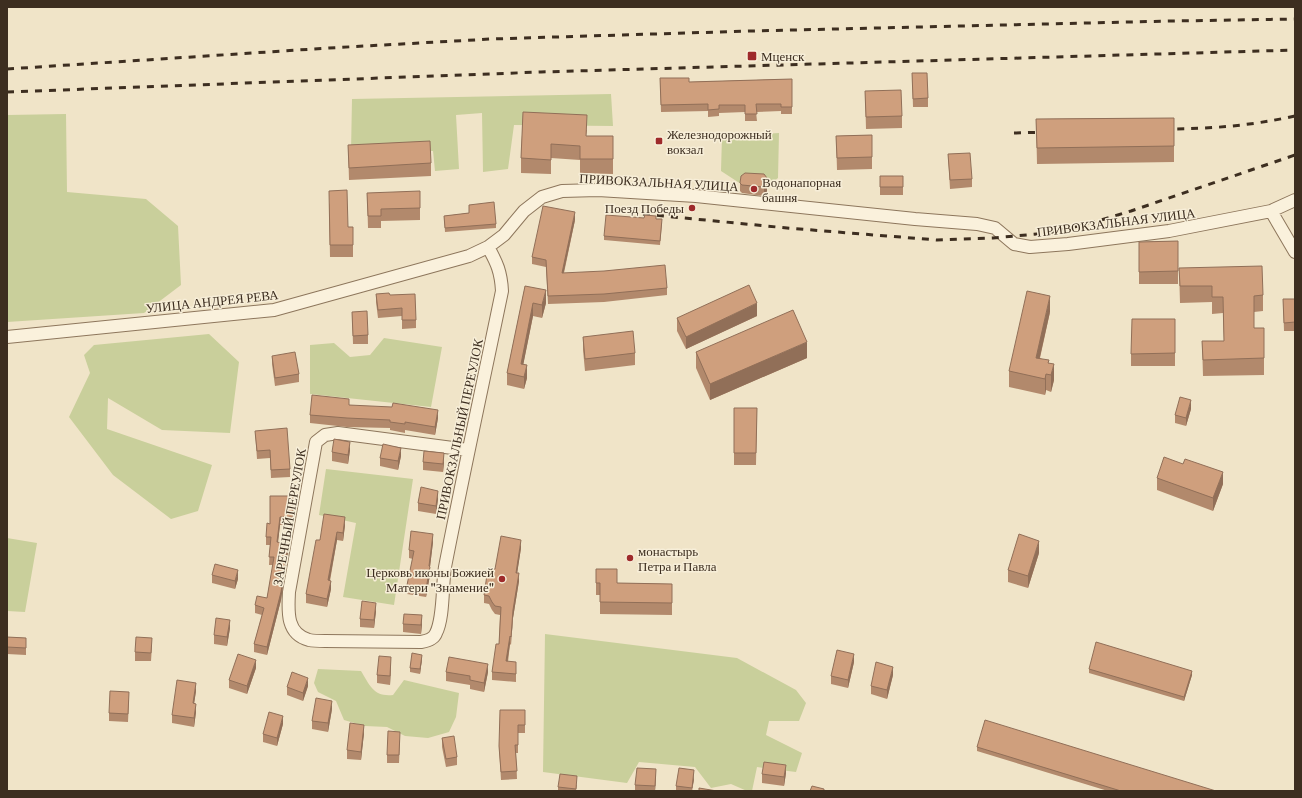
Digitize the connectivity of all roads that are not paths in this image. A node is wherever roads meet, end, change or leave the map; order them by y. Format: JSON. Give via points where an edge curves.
{"nodes":[{"id":1,"x":1295,"y":200,"type":"edge"},
{"id":2,"x":1271,"y":211,"type":"junction"},
{"id":3,"x":504,"y":235,"type":"joint"},
{"id":4,"x":488,"y":247,"type":"junction"},
{"id":5,"x":1295,"y":252,"type":"edge"},
{"id":6,"x":7,"y":336,"type":"edge"},
{"id":7,"x":468,"y":450,"type":"junction"},
{"id":8,"x":294,"y":630,"type":"joint"}],
"edges":[{"from":1,"to":2,"type":"street","name":"ПРИВОКЗАЛЬНАЯ УЛИЦА"},
{"from":2,"to":3,"type":"street","name":"ПРИВОКЗАЛЬНАЯ УЛИЦА","via":[[1169,231],[1030,247],[1014,244],[995,228],[977,224],[915,220],[696,196],[598,190],[562,191],[542,197],[524,211]]},
{"from":2,"to":5,"type":"street"},
{"from":3,"to":4,"type":"street","name":"УЛИЦА АНДРЕЯ РЕВА"},
{"from":4,"to":6,"type":"street","name":"УЛИЦА АНДРЕЯ РЕВА","via":[[469,256],[274,310]]},
{"from":4,"to":7,"type":"street","name":"ПРИВОКЗАЛЬНЫЙ ПЕРЕУЛОК","via":[[498,265],[502,290]]},
{"from":7,"to":8,"type":"street","name":"ПРИВОКЗАЛЬНЫЙ ПЕРЕУЛОК","via":[[444,574],[436,634],[430,640],[421,642],[310,640],[301,637]]},
{"from":7,"to":8,"type":"street","name":"ЗАРЕЧНЫЙ ПЕРЕУЛОК","via":[[338,433],[325,435],[316,442],[289,592],[288,616]]}]}
